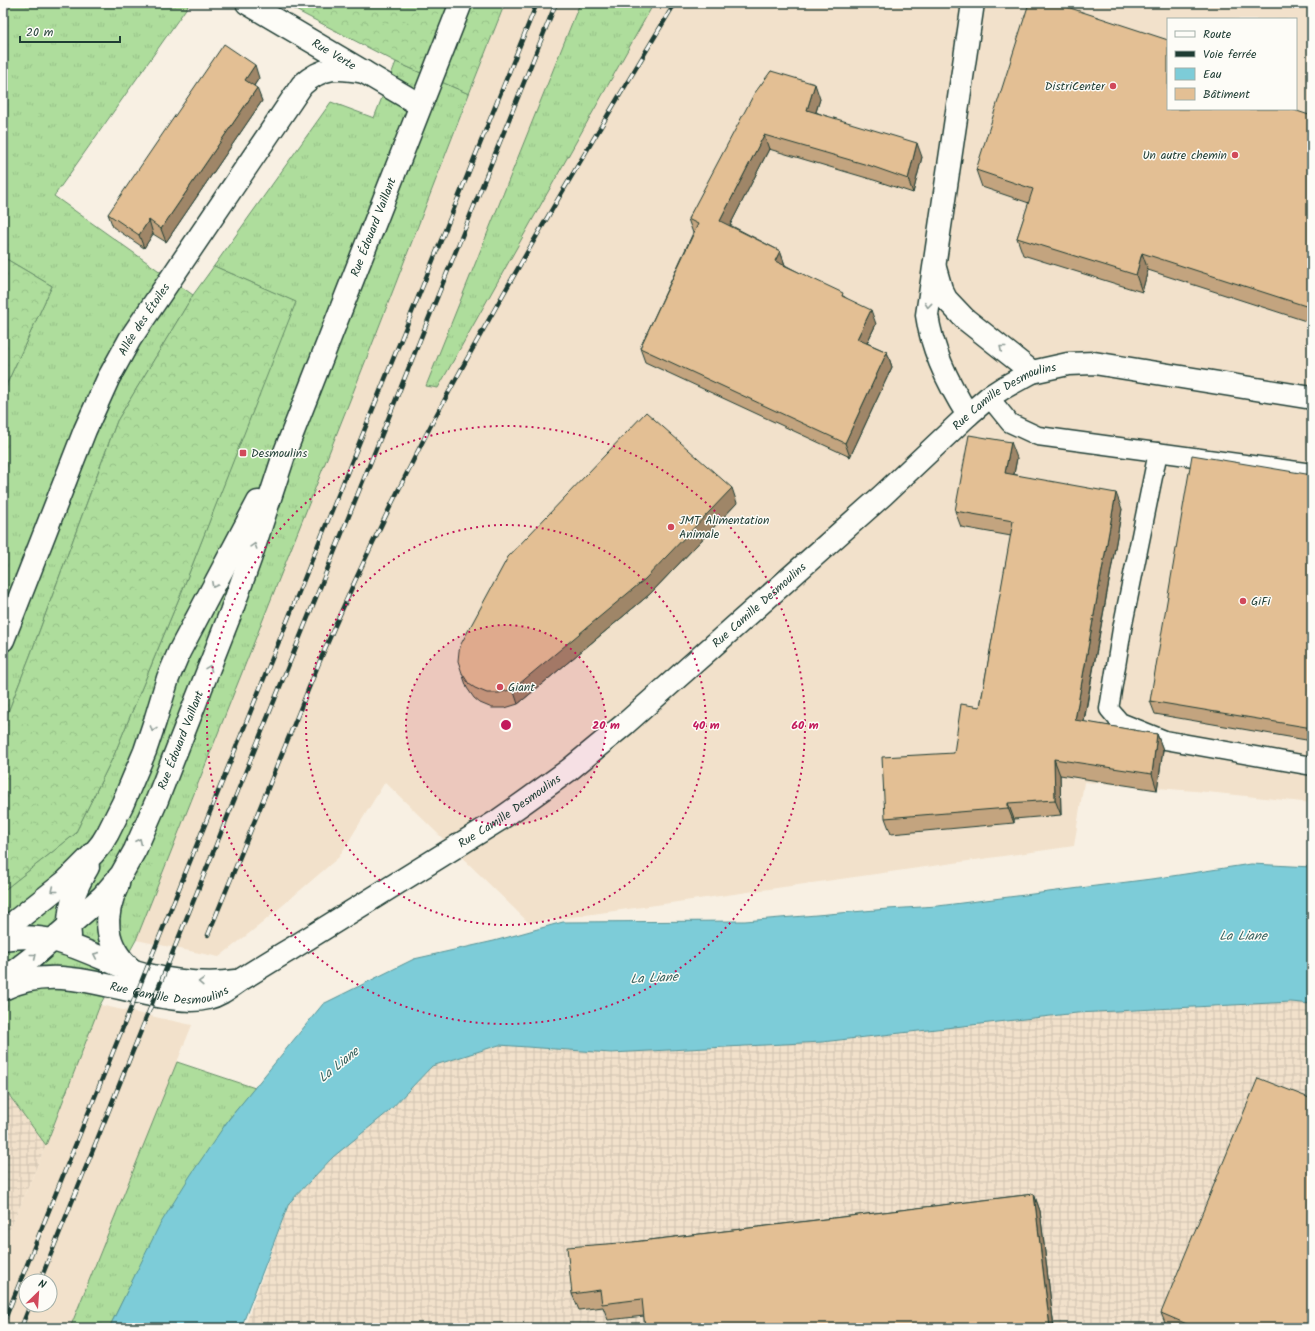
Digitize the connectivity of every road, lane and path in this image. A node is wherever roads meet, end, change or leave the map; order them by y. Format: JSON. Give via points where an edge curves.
{"nodes":[{"id":1,"x":247,"y":3,"type":"edge"},
{"id":2,"x":461,"y":3,"type":"edge"},
{"id":3,"x":973,"y":3,"type":"edge"},
{"id":4,"x":364,"y":72,"type":"junction"},
{"id":5,"x":420,"y":105,"type":"junction"},
{"id":6,"x":934,"y":267,"type":"junction"},
{"id":7,"x":1032,"y":372,"type":"junction"},
{"id":8,"x":989,"y":397,"type":"junction"},
{"id":9,"x":1312,"y":398,"type":"edge"},
{"id":10,"x":968,"y":415,"type":"junction"},
{"id":11,"x":285,"y":452,"type":"junction"},
{"id":12,"x":1158,"y":452,"type":"junction"},
{"id":13,"x":1312,"y":473,"type":"edge"},
{"id":14,"x":3,"y":640,"type":"edge"},
{"id":15,"x":1312,"y":766,"type":"edge"},
{"id":16,"x":102,"y":843,"type":"junction"},
{"id":17,"x":121,"y":875,"type":"junction"},
{"id":18,"x":3,"y":931,"type":"edge"},
{"id":19,"x":65,"y":937,"type":"junction"},
{"id":20,"x":3,"y":939,"type":"edge"},
{"id":21,"x":132,"y":970,"type":"junction"},
{"id":22,"x":3,"y":980,"type":"edge"},
{"id":23,"x":240,"y":981,"type":"junction"},
{"id":24,"x":95,"y":983,"type":"junction"},
{"id":25,"x":3,"y":990,"type":"edge"}],
"edges":[{"from":1,"to":4,"type":"street","name":"Rue Verte"},
{"from":2,"to":5,"type":"street","name":"Rue Édouard Vaillant"},
{"from":3,"to":6,"type":"street"},
{"from":4,"to":5,"type":"street","name":"Rue Verte"},
{"from":4,"to":14,"type":"street","name":"Allée des Étoiles","via":[[328,69],[314,75],[302,85],[130,339],[85,430]]},
{"from":5,"to":11,"type":"street","name":"Rue Édouard Vaillant"},
{"from":7,"to":6,"type":"street","one_way":true,"via":[[965,319],[946,299]]},
{"from":6,"to":10,"type":"street","one_way":true,"via":[[928,301],[928,326],[944,371]]},
{"from":7,"to":8,"type":"street","name":"Rue Camille Desmoulins"},
{"from":7,"to":9,"type":"street","name":"Rue Camille Desmoulins","via":[[1054,366],[1094,363]]},
{"from":8,"to":10,"type":"street","name":"Rue Camille Desmoulins"},
{"from":8,"to":12,"type":"lane","via":[[1010,423],[1038,436]]},
{"from":10,"to":23,"type":"street","name":"Rue Camille Desmoulins","via":[[877,501],[569,770],[499,820]]},
{"from":11,"to":16,"type":"street","name":"Rue Édouard Vaillant","one_way":true,"via":[[179,652],[130,786]]},
{"from":17,"to":11,"type":"street","name":"Rue Édouard Vaillant","one_way":true,"via":[[153,810],[231,612]]},
{"from":12,"to":13,"type":"lane"},
{"from":12,"to":15,"type":"lane","via":[[1122,629],[1109,709],[1120,722],[1165,740]]},
{"from":16,"to":18,"type":"street","name":"Rue Édouard Vaillant","one_way":true,"via":[[65,882]]},
{"from":16,"to":19,"type":"street","name":"Rue Camille Desmoulins","via":[[72,900]]},
{"from":17,"to":19,"type":"street","name":"Rue Édouard Vaillant"},
{"from":17,"to":21,"type":"street","name":"Rue Camille Desmoulins","via":[[110,904],[108,924],[114,948]]},
{"from":19,"to":20,"type":"street","name":"Rue Camille Desmoulins"},
{"from":21,"to":19,"type":"street","name":"Rue Camille Desmoulins","one_way":true},
{"from":22,"to":19,"type":"street","name":"Rue Édouard Vaillant","one_way":true},
{"from":19,"to":24,"type":"street","name":"Rue Camille Desmoulins","via":[[77,962]]},
{"from":23,"to":21,"type":"street","name":"Rue Camille Desmoulins","one_way":true,"via":[[191,982]]},
{"from":23,"to":24,"type":"street","name":"Rue Camille Desmoulins","via":[[207,999],[184,1000]]},
{"from":24,"to":25,"type":"street","name":"Rue Camille Desmoulins","via":[[75,979],[43,978]]}]}
